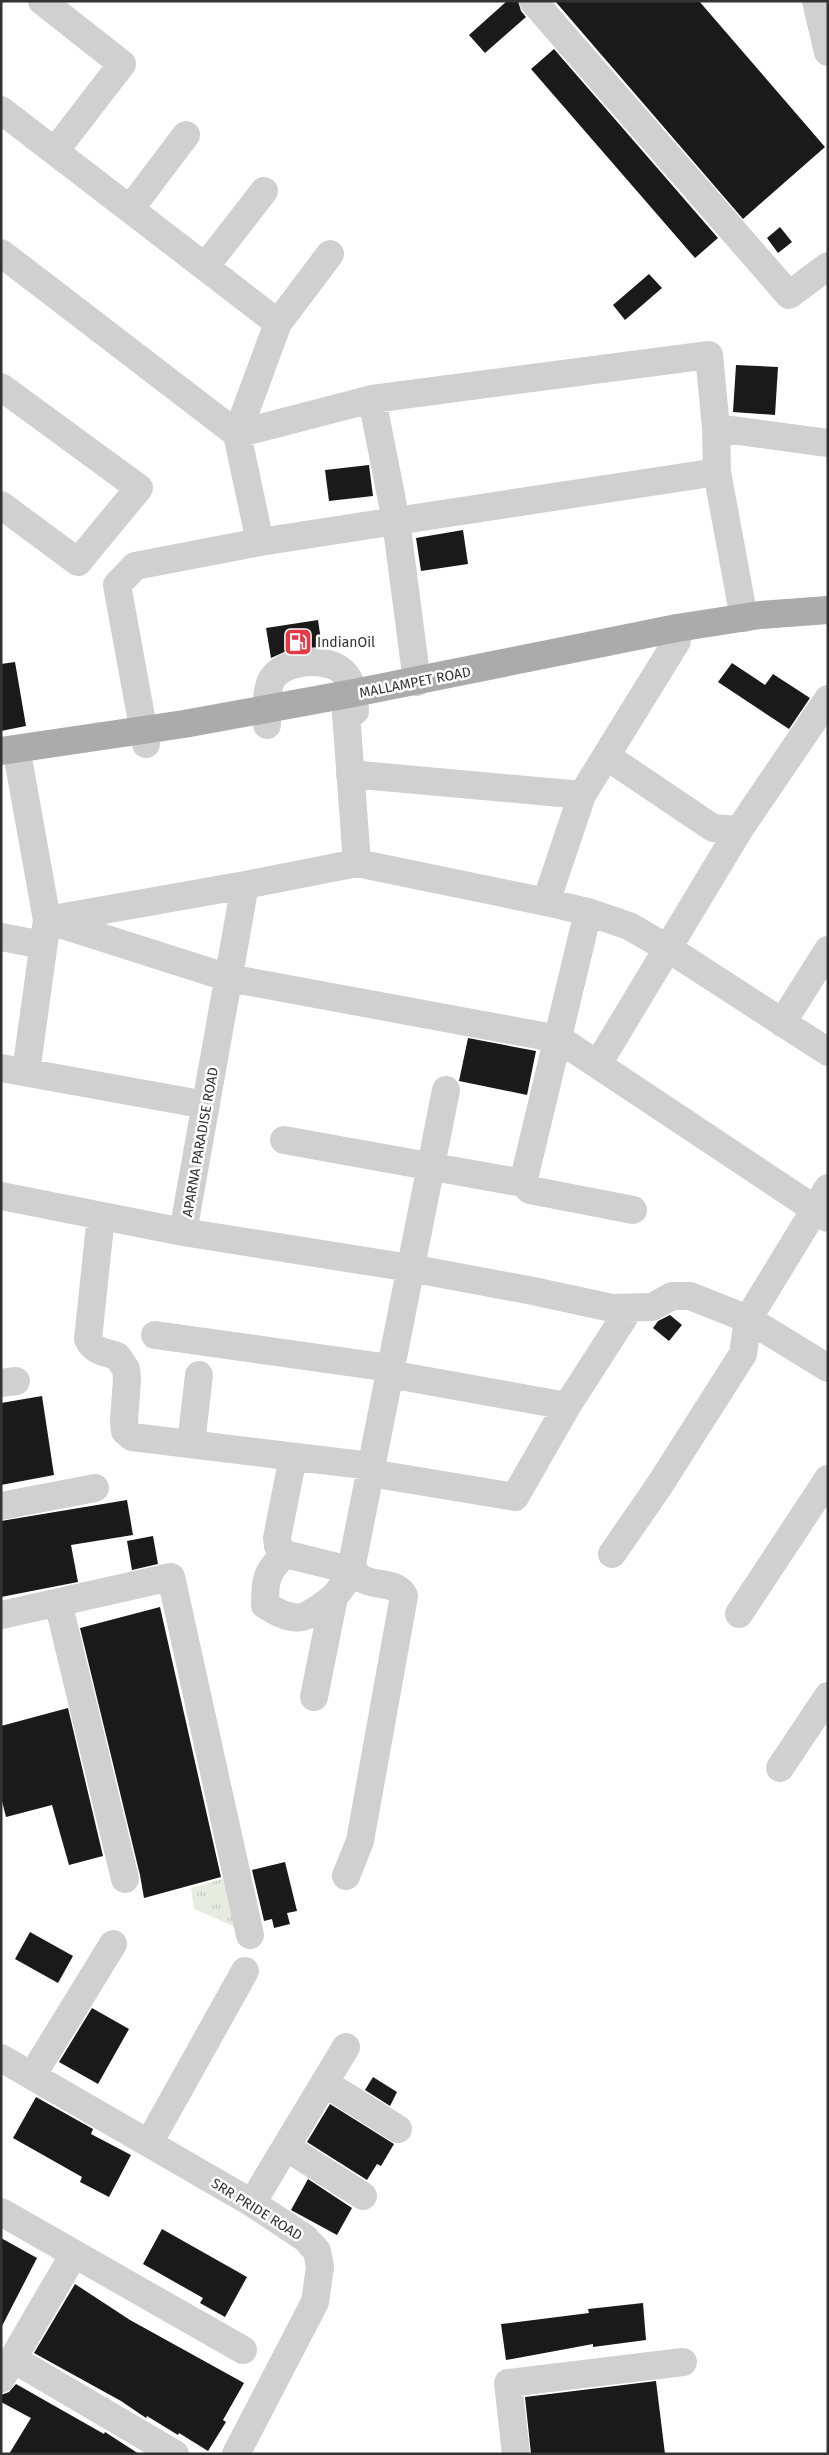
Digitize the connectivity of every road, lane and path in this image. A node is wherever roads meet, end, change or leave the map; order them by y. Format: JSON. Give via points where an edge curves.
{"nodes":[{"id":1,"x":42,"y":1,"type":"edge"},
{"id":2,"x":533,"y":1,"type":"edge"},
{"id":3,"x":816,"y":1,"type":"edge"},
{"id":4,"x":828,"y":52,"type":"edge"},
{"id":5,"x":1,"y":110,"type":"edge"},
{"id":6,"x":186,"y":135,"type":"dead end"},
{"id":7,"x":55,"y":152,"type":"junction"},
{"id":8,"x":264,"y":191,"type":"dead end"},
{"id":9,"x":130,"y":209,"type":"junction"},
{"id":10,"x":1,"y":253,"type":"edge"},
{"id":11,"x":330,"y":254,"type":"dead end"},
{"id":12,"x":828,"y":266,"type":"edge"},
{"id":13,"x":205,"y":267,"type":"junction"},
{"id":14,"x":278,"y":323,"type":"junction"},
{"id":15,"x":1,"y":387,"type":"edge"},
{"id":16,"x":372,"y":399,"type":"junction"},
{"id":17,"x":716,"y":428,"type":"junction"},
{"id":18,"x":237,"y":434,"type":"junction"},
{"id":19,"x":828,"y":443,"type":"edge"},
{"id":20,"x":717,"y":472,"type":"junction"},
{"id":21,"x":1,"y":504,"type":"edge"},
{"id":22,"x":396,"y":521,"type":"junction"},
{"id":23,"x":260,"y":542,"type":"junction"},
{"id":24,"x":828,"y":610,"type":"edge"},
{"id":25,"x":744,"y":618,"type":"junction"},
{"id":26,"x":828,"y":627,"type":"edge"},
{"id":27,"x":677,"y":634,"type":"junction"},
{"id":28,"x":463,"y":680,"type":"junction"},
{"id":29,"x":417,"y":682,"type":"junction"},
{"id":30,"x":828,"y":699,"type":"edge"},
{"id":31,"x":352,"y":706,"type":"junction"},
{"id":32,"x":266,"y":717,"type":"junction"},
{"id":33,"x":145,"y":737,"type":"junction"},
{"id":34,"x":606,"y":756,"type":"junction"},
{"id":35,"x":7,"y":761,"type":"edge"},
{"id":36,"x":350,"y":774,"type":"junction"},
{"id":37,"x":582,"y":795,"type":"junction"},
{"id":38,"x":739,"y":830,"type":"junction"},
{"id":39,"x":357,"y":863,"type":"junction"},
{"id":40,"x":245,"y":885,"type":"junction"},
{"id":41,"x":546,"y":902,"type":"junction"},
{"id":42,"x":588,"y":912,"type":"junction"},
{"id":43,"x":45,"y":932,"type":"junction"},
{"id":44,"x":1,"y":937,"type":"edge"},
{"id":45,"x":669,"y":949,"type":"junction"},
{"id":46,"x":828,"y":950,"type":"edge"},
{"id":47,"x":229,"y":978,"type":"junction"},
{"id":48,"x":782,"y":1023,"type":"junction"},
{"id":49,"x":559,"y":1039,"type":"junction"},
{"id":50,"x":828,"y":1052,"type":"edge"},
{"id":51,"x":598,"y":1064,"type":"junction"},
{"id":52,"x":14,"y":1070,"type":"edge"},
{"id":53,"x":446,"y":1090,"type":"dead end"},
{"id":54,"x":206,"y":1105,"type":"junction"},
{"id":55,"x":284,"y":1140,"type":"dead end"},
{"id":56,"x":430,"y":1166,"type":"junction"},
{"id":57,"x":523,"y":1183,"type":"junction"},
{"id":58,"x":1,"y":1196,"type":"edge"},
{"id":59,"x":823,"y":1205,"type":"edge"},
{"id":60,"x":633,"y":1210,"type":"dead end"},
{"id":61,"x":101,"y":1216,"type":"junction"},
{"id":62,"x":183,"y":1232,"type":"junction"},
{"id":63,"x":410,"y":1268,"type":"junction"},
{"id":64,"x":630,"y":1308,"type":"junction"},
{"id":65,"x":748,"y":1320,"type":"junction"},
{"id":66,"x":155,"y":1335,"type":"dead end"},
{"id":67,"x":828,"y":1368,"type":"edge"},
{"id":68,"x":390,"y":1371,"type":"junction"},
{"id":69,"x":199,"y":1375,"type":"dead end"},
{"id":70,"x":567,"y":1406,"type":"junction"},
{"id":71,"x":190,"y":1444,"type":"junction"},
{"id":72,"x":293,"y":1457,"type":"junction"},
{"id":73,"x":370,"y":1470,"type":"junction"},
{"id":74,"x":828,"y":1479,"type":"edge"},
{"id":75,"x":95,"y":1488,"type":"dead end"},
{"id":76,"x":1,"y":1506,"type":"edge"},
{"id":77,"x":285,"y":1554,"type":"junction"},
{"id":78,"x":612,"y":1554,"type":"dead end"},
{"id":79,"x":354,"y":1571,"type":"junction"},
{"id":80,"x":334,"y":1597,"type":"junction"},
{"id":81,"x":58,"y":1602,"type":"junction"},
{"id":82,"x":739,"y":1614,"type":"dead end"},
{"id":83,"x":1,"y":1615,"type":"edge"},
{"id":84,"x":828,"y":1696,"type":"edge"},
{"id":85,"x":314,"y":1697,"type":"dead end"},
{"id":86,"x":780,"y":1768,"type":"dead end"},
{"id":87,"x":346,"y":1876,"type":"dead end"},
{"id":88,"x":125,"y":1879,"type":"dead end"},
{"id":89,"x":250,"y":1935,"type":"dead end"},
{"id":90,"x":113,"y":1944,"type":"dead end"},
{"id":91,"x":244,"y":1971,"type":"dead end"},
{"id":92,"x":346,"y":2047,"type":"dead end"},
{"id":93,"x":1,"y":2058,"type":"edge"},
{"id":94,"x":32,"y":2076,"type":"junction"},
{"id":95,"x":324,"y":2083,"type":"junction"},
{"id":96,"x":398,"y":2129,"type":"dead end"},
{"id":97,"x":149,"y":2143,"type":"junction"},
{"id":98,"x":286,"y":2147,"type":"junction"},
{"id":99,"x":363,"y":2196,"type":"dead end"},
{"id":100,"x":252,"y":2203,"type":"junction"},
{"id":101,"x":1,"y":2212,"type":"edge"},
{"id":102,"x":74,"y":2254,"type":"junction"},
{"id":103,"x":243,"y":2350,"type":"dead end"},
{"id":104,"x":684,"y":2362,"type":"dead end"},
{"id":105,"x":7,"y":2369,"type":"edge"},
{"id":106,"x":175,"y":2454,"type":"edge"},
{"id":107,"x":236,"y":2454,"type":"edge"},
{"id":108,"x":516,"y":2454,"type":"edge"}],
"edges":[{"from":1,"to":7,"type":"street","via":[[122,64]]},
{"from":2,"to":12,"type":"street","via":[[789,296]]},
{"from":3,"to":4,"type":"street"},
{"from":5,"to":7,"type":"street"},
{"from":6,"to":9,"type":"street"},
{"from":7,"to":9,"type":"street"},
{"from":8,"to":13,"type":"street"},
{"from":9,"to":13,"type":"street"},
{"from":10,"to":18,"type":"street"},
{"from":11,"to":14,"type":"street"},
{"from":13,"to":14,"type":"street"},
{"from":14,"to":18,"type":"street"},
{"from":15,"to":21,"type":"street","via":[[139,488],[78,562]]},
{"from":16,"to":17,"type":"street","via":[[709,355]]},
{"from":16,"to":18,"type":"street"},
{"from":16,"to":22,"type":"street"},
{"from":17,"to":19,"type":"street"},
{"from":17,"to":20,"type":"street"},
{"from":18,"to":23,"type":"street"},
{"from":20,"to":22,"type":"street"},
{"from":20,"to":25,"type":"street"},
{"from":22,"to":23,"type":"street"},
{"from":22,"to":29,"type":"street"},
{"from":23,"to":33,"type":"street","via":[[136,566],[118,585]]},
{"from":24,"to":25,"type":"main road","name":"MALLAMPET ROAD"},
{"from":25,"to":27,"type":"main road","name":"MALLAMPET ROAD"},
{"from":26,"to":27,"type":"main road","name":"MALLAMPET ROAD"},
{"from":27,"to":28,"type":"main road","name":"MALLAMPET ROAD"},
{"from":27,"to":34,"type":"street"},
{"from":28,"to":29,"type":"main road","name":"MALLAMPET ROAD"},
{"from":28,"to":31,"type":"main road","name":"MALLAMPET ROAD"},
{"from":29,"to":31,"type":"main road","name":"MALLAMPET ROAD"},
{"from":30,"to":38,"type":"street"},
{"from":31,"to":32,"type":"main road","name":"MALLAMPET ROAD"},
{"from":31,"to":32,"type":"street","via":[[346,674],[334,664],[312,661],[294,665],[271,681]]},
{"from":31,"to":36,"type":"street"},
{"from":32,"to":33,"type":"main road","name":"MALLAMPET ROAD"},
{"from":33,"to":35,"type":"main road","name":"MALLAMPET ROAD"},
{"from":34,"to":37,"type":"street"},
{"from":34,"to":38,"type":"street","via":[[713,828]]},
{"from":35,"to":43,"type":"street"},
{"from":36,"to":37,"type":"street"},
{"from":36,"to":39,"type":"street"},
{"from":37,"to":41,"type":"street"},
{"from":38,"to":45,"type":"street"},
{"from":39,"to":40,"type":"street"},
{"from":39,"to":41,"type":"street"},
{"from":40,"to":43,"type":"street"},
{"from":40,"to":47,"type":"street","name":"APARNA PARADISE ROAD"},
{"from":41,"to":42,"type":"street"},
{"from":42,"to":45,"type":"street","via":[[629,926]]},
{"from":42,"to":49,"type":"street"},
{"from":43,"to":44,"type":"street"},
{"from":43,"to":47,"type":"street"},
{"from":43,"to":52,"type":"street"},
{"from":45,"to":48,"type":"street"},
{"from":45,"to":51,"type":"street"},
{"from":46,"to":48,"type":"street"},
{"from":47,"to":49,"type":"street"},
{"from":47,"to":54,"type":"street","name":"APARNA PARADISE ROAD"},
{"from":48,"to":50,"type":"street"},
{"from":49,"to":51,"type":"street"},
{"from":49,"to":57,"type":"street"},
{"from":51,"to":59,"type":"street"},
{"from":52,"to":54,"type":"street"},
{"from":53,"to":56,"type":"street"},
{"from":54,"to":62,"type":"street","name":"APARNA PARADISE ROAD"},
{"from":55,"to":56,"type":"street"},
{"from":56,"to":57,"type":"street"},
{"from":56,"to":63,"type":"street"},
{"from":57,"to":60,"type":"street","via":[[530,1190]]},
{"from":58,"to":61,"type":"street"},
{"from":59,"to":65,"type":"street"},
{"from":61,"to":62,"type":"street"},
{"from":61,"to":71,"type":"street","via":[[88,1339],[97,1350],[117,1356],[126,1370],[125,1431],[132,1437]]},
{"from":62,"to":63,"type":"street","name":"APARNA PARADISE ROAD"},
{"from":63,"to":64,"type":"street","name":"APARNA PARADISE ROAD","via":[[534,1290],[612,1308]]},
{"from":63,"to":68,"type":"street"},
{"from":64,"to":65,"type":"street","name":"APARNA PARADISE ROAD","via":[[652,1307],[672,1296],[690,1296]]},
{"from":64,"to":70,"type":"street"},
{"from":65,"to":67,"type":"street","name":"APARNA PARADISE ROAD"},
{"from":65,"to":78,"type":"street","via":[[743,1354]]},
{"from":66,"to":68,"type":"street"},
{"from":68,"to":70,"type":"street"},
{"from":68,"to":73,"type":"street"},
{"from":69,"to":71,"type":"street"},
{"from":70,"to":73,"type":"street","via":[[514,1498]]},
{"from":71,"to":72,"type":"street"},
{"from":72,"to":73,"type":"street"},
{"from":72,"to":77,"type":"street","via":[[277,1538],[278,1546]]},
{"from":73,"to":79,"type":"street","via":[[352,1564]]},
{"from":74,"to":82,"type":"street"},
{"from":75,"to":76,"type":"street"},
{"from":77,"to":79,"type":"street"},
{"from":77,"to":80,"type":"street","via":[[269,1569],[265,1605],[282,1616],[297,1619],[315,1612]]},
{"from":79,"to":80,"type":"street"},
{"from":79,"to":87,"type":"street","via":[[359,1578],[399,1589],[404,1596],[360,1841]]},
{"from":80,"to":85,"type":"street"},
{"from":81,"to":83,"type":"street"},
{"from":81,"to":88,"type":"street"},
{"from":81,"to":89,"type":"street","via":[[171,1577]]},
{"from":84,"to":86,"type":"street"},
{"from":90,"to":94,"type":"street"},
{"from":91,"to":97,"type":"street"},
{"from":92,"to":95,"type":"street"},
{"from":93,"to":94,"type":"street","name":"SRR PRIDE ROAD"},
{"from":94,"to":97,"type":"street","name":"SRR PRIDE ROAD"},
{"from":95,"to":96,"type":"street"},
{"from":95,"to":98,"type":"street"},
{"from":97,"to":100,"type":"street","name":"SRR PRIDE ROAD"},
{"from":98,"to":99,"type":"street"},
{"from":98,"to":100,"type":"street"},
{"from":100,"to":107,"type":"street","name":"SRR PRIDE ROAD","via":[[305,2238],[318,2251],[320,2267],[315,2302]]},
{"from":101,"to":102,"type":"street"},
{"from":102,"to":103,"type":"street"},
{"from":102,"to":105,"type":"street"},
{"from":104,"to":108,"type":"street","via":[[508,2383]]},
{"from":105,"to":106,"type":"street"}]}
